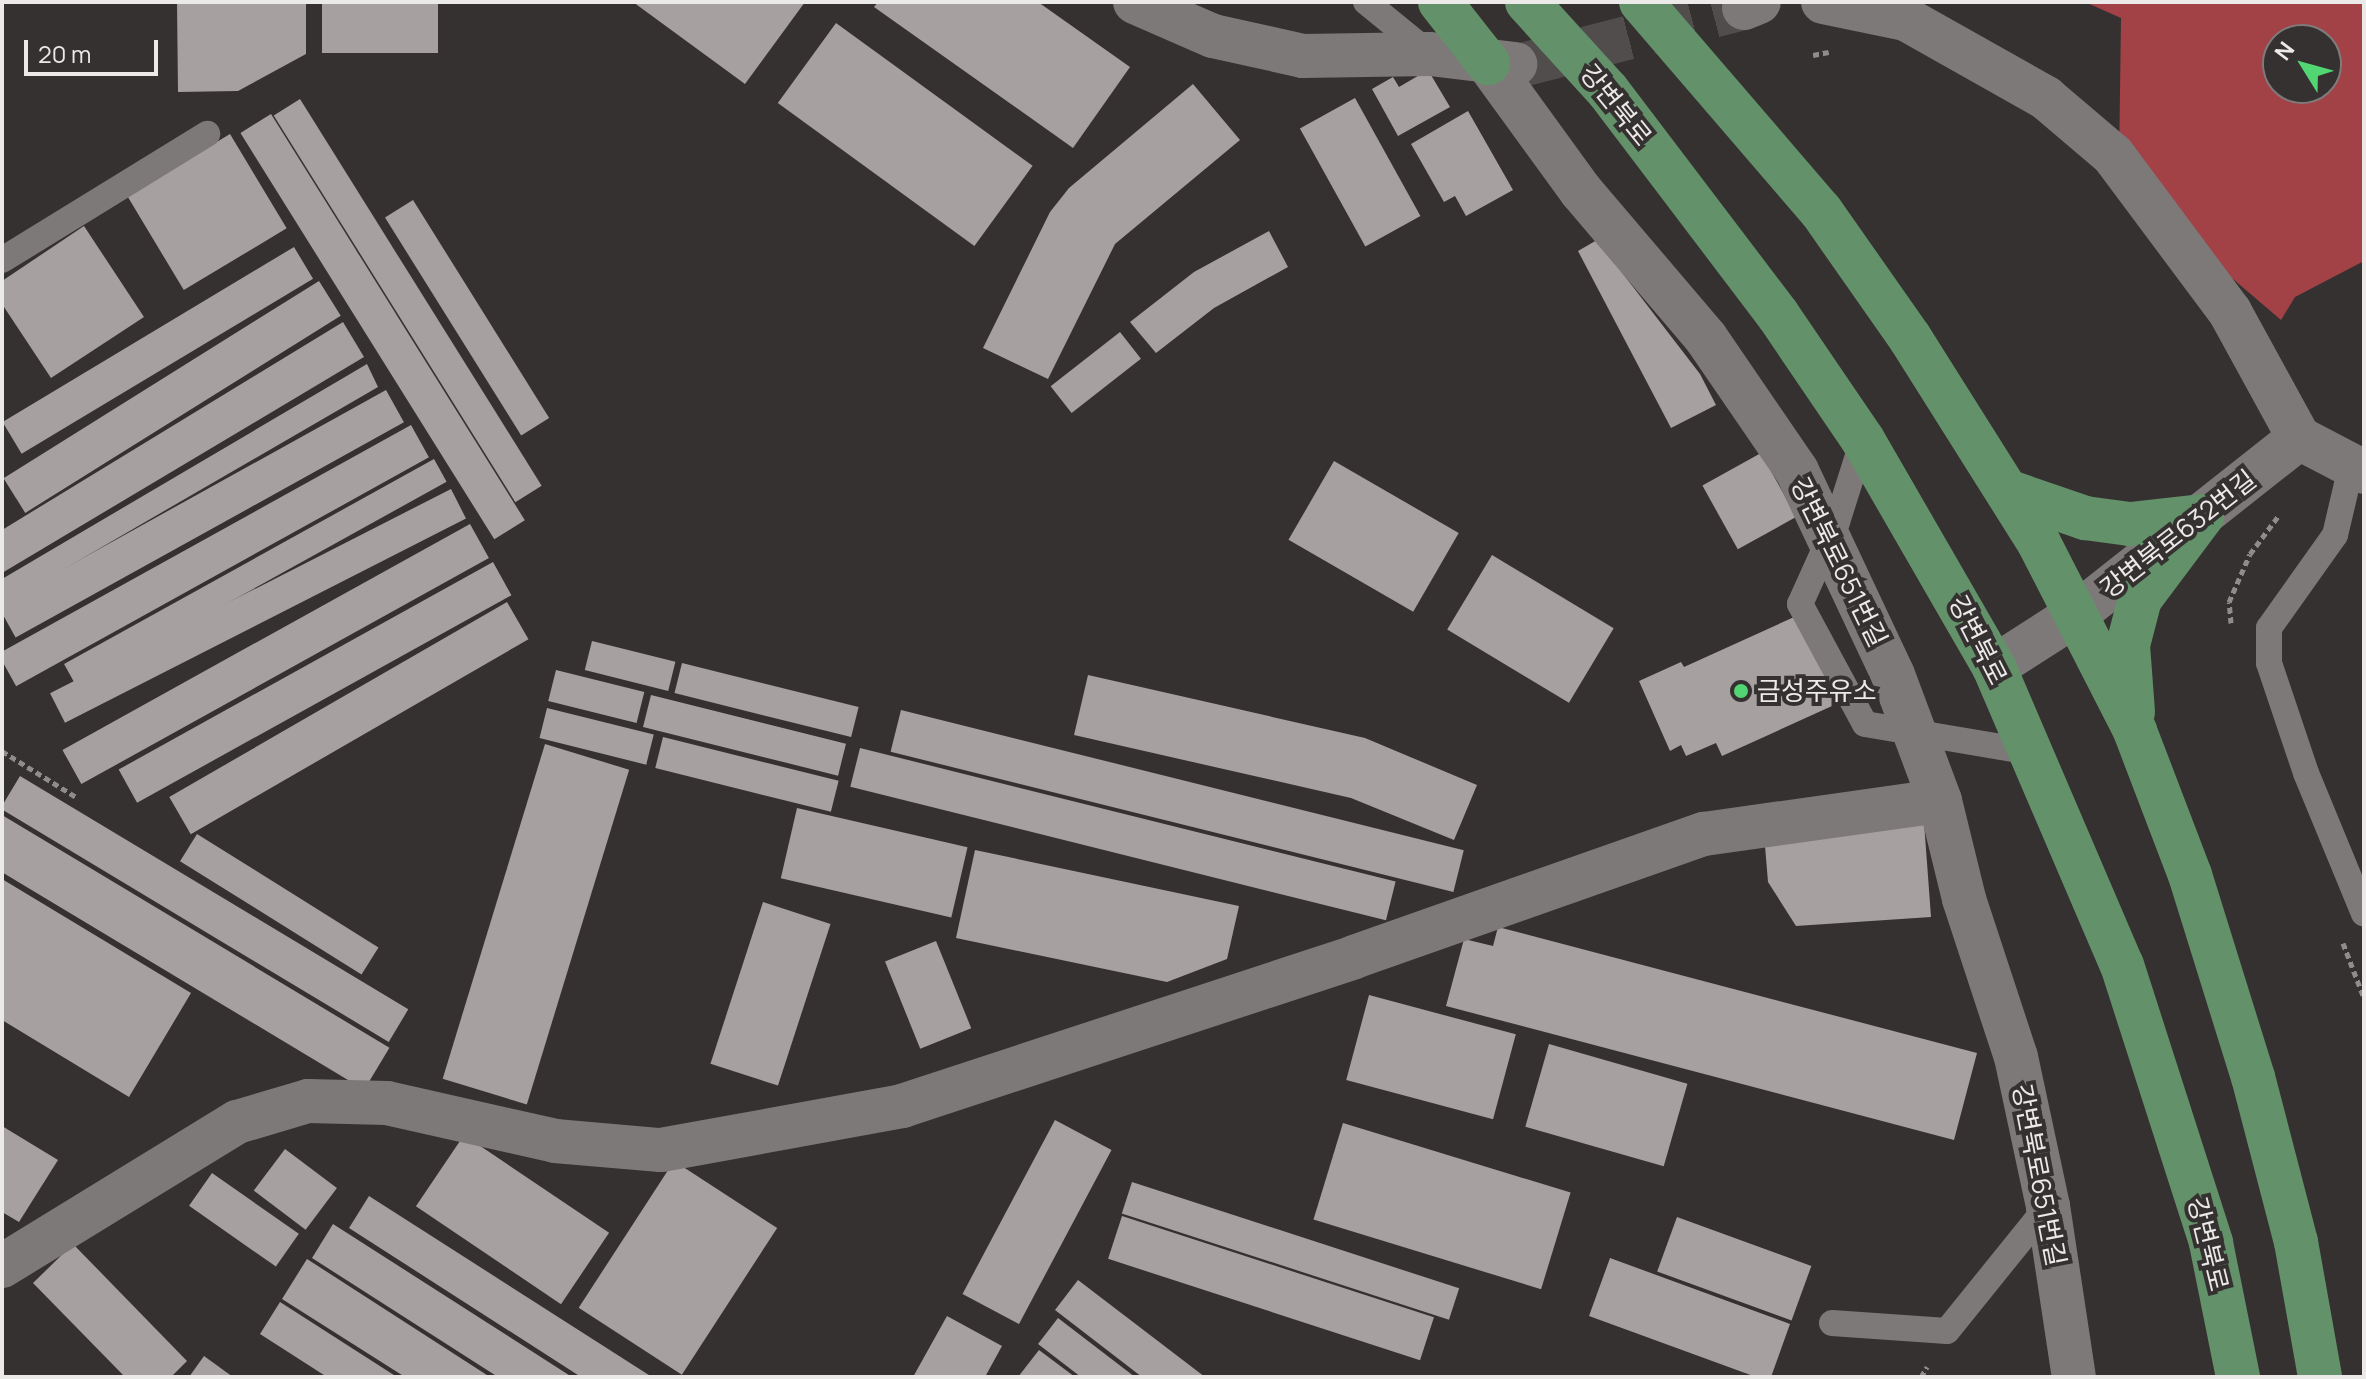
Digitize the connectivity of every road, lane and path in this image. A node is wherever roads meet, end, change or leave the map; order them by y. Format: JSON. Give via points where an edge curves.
{"nodes":[{"id":1,"x":1135,"y":2,"type":"edge"},
{"id":2,"x":1366,"y":2,"type":"edge"},
{"id":3,"x":1440,"y":2,"type":"edge"},
{"id":4,"x":1527,"y":2,"type":"edge"},
{"id":5,"x":1641,"y":2,"type":"edge"},
{"id":6,"x":1823,"y":2,"type":"edge"},
{"id":7,"x":1840,"y":50,"type":"dead end"},
{"id":8,"x":1430,"y":54,"type":"junction"},
{"id":9,"x":1813,"y":55,"type":"dead end"},
{"id":10,"x":1505,"y":64,"type":"junction"},
{"id":11,"x":207,"y":134,"type":"dead end"},
{"id":12,"x":2,"y":260,"type":"edge"},
{"id":13,"x":1863,"y":440,"type":"junction"},
{"id":14,"x":2284,"y":450,"type":"junction"},
{"id":15,"x":2358,"y":470,"type":"edge"},
{"id":16,"x":2007,"y":491,"type":"junction"},
{"id":17,"x":2202,"y":516,"type":"junction"},
{"id":18,"x":2075,"y":615,"type":"junction"},
{"id":19,"x":2233,"y":632,"type":"dead end"},
{"id":20,"x":1994,"y":667,"type":"junction"},
{"id":21,"x":2135,"y":731,"type":"junction"},
{"id":22,"x":2,"y":751,"type":"edge"},
{"id":23,"x":2030,"y":752,"type":"junction"},
{"id":24,"x":76,"y":797,"type":"dead end"},
{"id":25,"x":1940,"y":801,"type":"junction"},
{"id":26,"x":2364,"y":914,"type":"edge"},
{"id":27,"x":2337,"y":928,"type":"dead end"},
{"id":28,"x":2364,"y":998,"type":"edge"},
{"id":29,"x":2048,"y":1206,"type":"junction"},
{"id":30,"x":2,"y":1266,"type":"edge"},
{"id":31,"x":1832,"y":1323,"type":"dead end"},
{"id":32,"x":2074,"y":1377,"type":"edge"},
{"id":33,"x":2238,"y":1377,"type":"edge"},
{"id":34,"x":2320,"y":1377,"type":"edge"}],
"edges":[{"from":1,"to":8,"type":"street","via":[[1213,36],[1303,56]]},
{"from":2,"to":8,"type":"lane"},
{"from":3,"to":10,"type":"highway"},
{"from":4,"to":13,"type":"highway","name":"강변북로","via":[[1608,91],[1778,315]]},
{"from":5,"to":16,"type":"highway","via":[[1821,211]]},
{"from":6,"to":14,"type":"street","via":[[1919,26],[2046,98],[2113,155],[2230,312]]},
{"from":7,"to":9,"type":"path"},
{"from":8,"to":10,"type":"street"},
{"from":10,"to":25,"type":"street","name":"강변북로651번길","via":[[1581,191],[1706,338],[1797,471],[1893,675]]},
{"from":11,"to":12,"type":"lane"},
{"from":13,"to":20,"type":"highway","name":"강변북로"},
{"from":13,"to":23,"type":"lane","via":[[1837,522],[1800,604],[1865,724]]},
{"from":14,"to":15,"type":"street"},
{"from":14,"to":17,"type":"street","name":"강변북로632번길"},
{"from":14,"to":19,"type":"path","via":[[2281,513],[2250,554],[2229,602]]},
{"from":15,"to":26,"type":"lane","via":[[2335,535],[2269,628],[2269,663],[2306,773]]},
{"from":16,"to":17,"type":"highway","via":[[2085,518],[2130,524]]},
{"from":16,"to":18,"type":"highway"},
{"from":17,"to":18,"type":"street","name":"강변북로632번길"},
{"from":17,"to":21,"type":"highway","via":[[2140,599],[2128,645]]},
{"from":18,"to":20,"type":"street","name":"강변북로632번길"},
{"from":18,"to":21,"type":"highway"},
{"from":20,"to":23,"type":"highway","name":"강변북로"},
{"from":21,"to":34,"type":"highway","via":[[2190,875],[2253,1077],[2296,1242]]},
{"from":22,"to":24,"type":"path"},
{"from":23,"to":33,"type":"highway","name":"강변북로","via":[[2122,965],[2211,1243]]},
{"from":25,"to":29,"type":"street","name":"강변북로651번길","via":[[1964,899],[2016,1057]]},
{"from":25,"to":30,"type":"street","via":[[1704,834],[1354,957],[902,1106],[661,1150],[540,1138],[387,1103],[308,1101],[237,1122]]},
{"from":27,"to":28,"type":"path"},
{"from":29,"to":31,"type":"lane","via":[[1947,1331]]},
{"from":29,"to":32,"type":"street","name":"강변북로651번길"}]}
